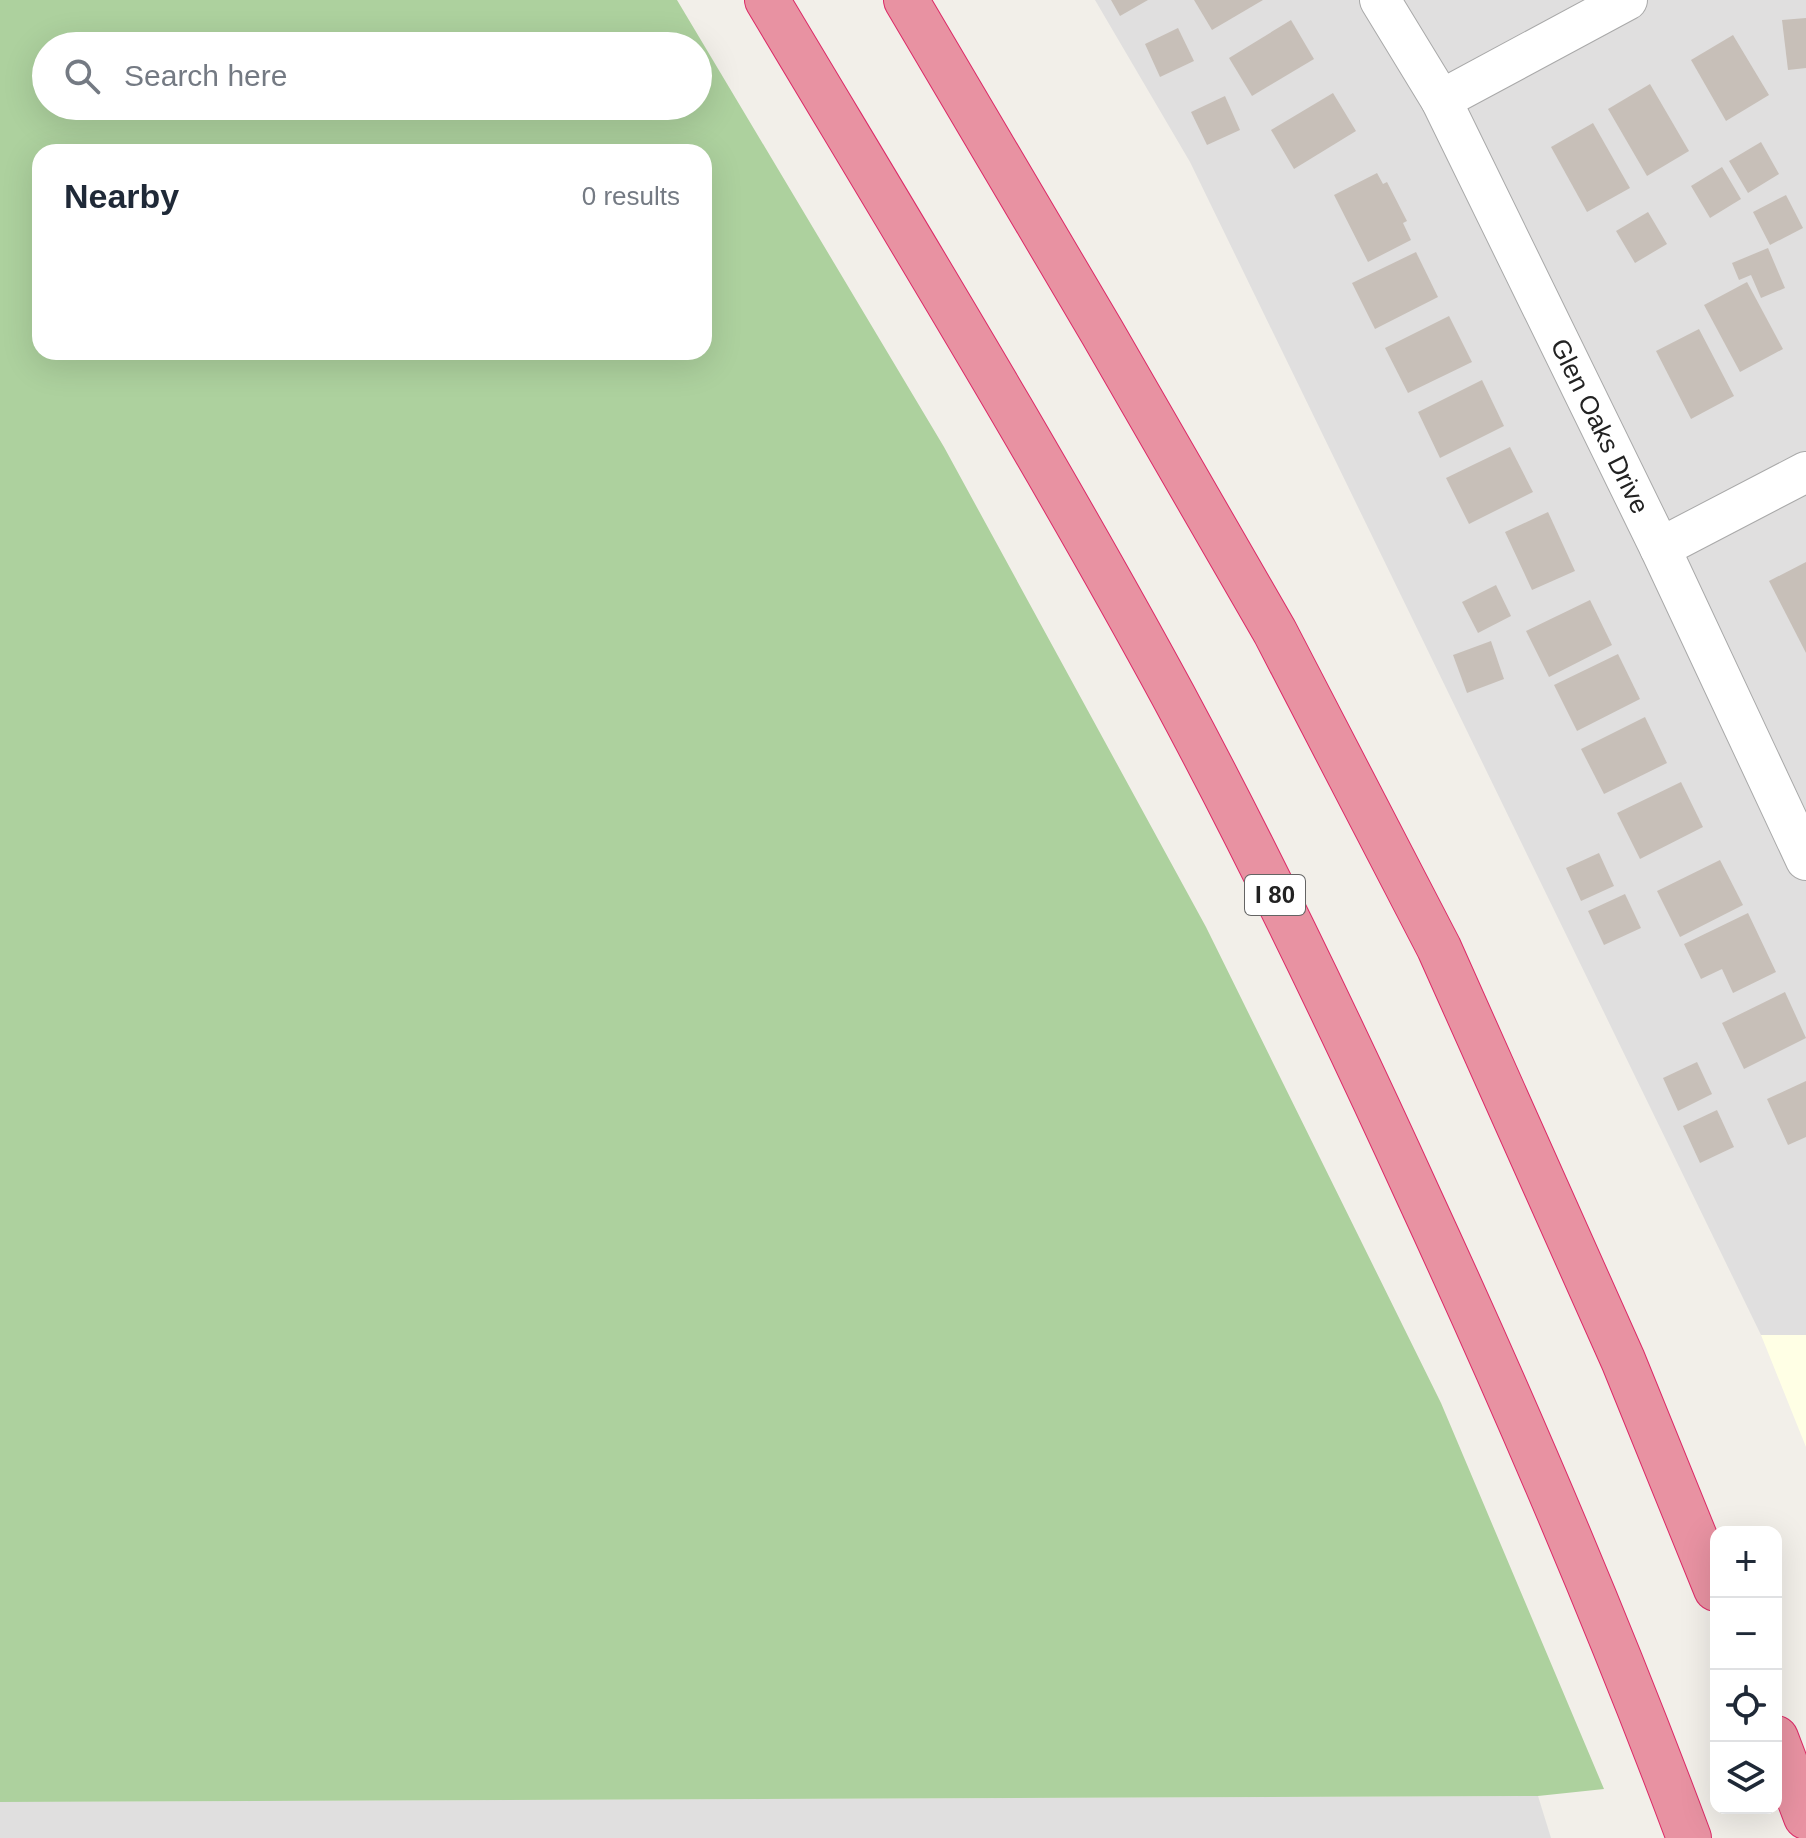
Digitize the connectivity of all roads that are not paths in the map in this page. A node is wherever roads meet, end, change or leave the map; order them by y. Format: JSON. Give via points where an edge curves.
{"nodes":[{"id":1,"x":767,"y":0,"type":"edge"},
{"id":2,"x":906,"y":0,"type":"edge"},
{"id":3,"x":1380,"y":0,"type":"edge"},
{"id":4,"x":1627,"y":0,"type":"edge"},
{"id":5,"x":1441,"y":100,"type":"junction"},
{"id":6,"x":1806,"y":472,"type":"edge"},
{"id":7,"x":1660,"y":548,"type":"junction"},
{"id":8,"x":1806,"y":860,"type":"edge"},
{"id":9,"x":1710,"y":1574,"type":"edge"},
{"id":10,"x":1778,"y":1742,"type":"edge"},
{"id":11,"x":1806,"y":1817,"type":"edge"},
{"id":12,"x":1689,"y":1838,"type":"edge"}],
"edges":[{"from":1,"to":12,"type":"highway","number":"I 80","via":[[996,383],[1167,685],[1329,1000],[1500,1372],[1636,1696]]},
{"from":2,"to":9,"type":"highway","via":[[1275,632],[1432,935],[1623,1360]]},
{"from":3,"to":5,"type":"street","name":"Glen Oaks Drive"},
{"from":4,"to":5,"type":"street"},
{"from":5,"to":7,"type":"street","name":"Glen Oaks Drive"},
{"from":6,"to":7,"type":"street"},
{"from":7,"to":8,"type":"street","name":"Glen Oaks Drive"},
{"from":10,"to":11,"type":"highway"}]}
